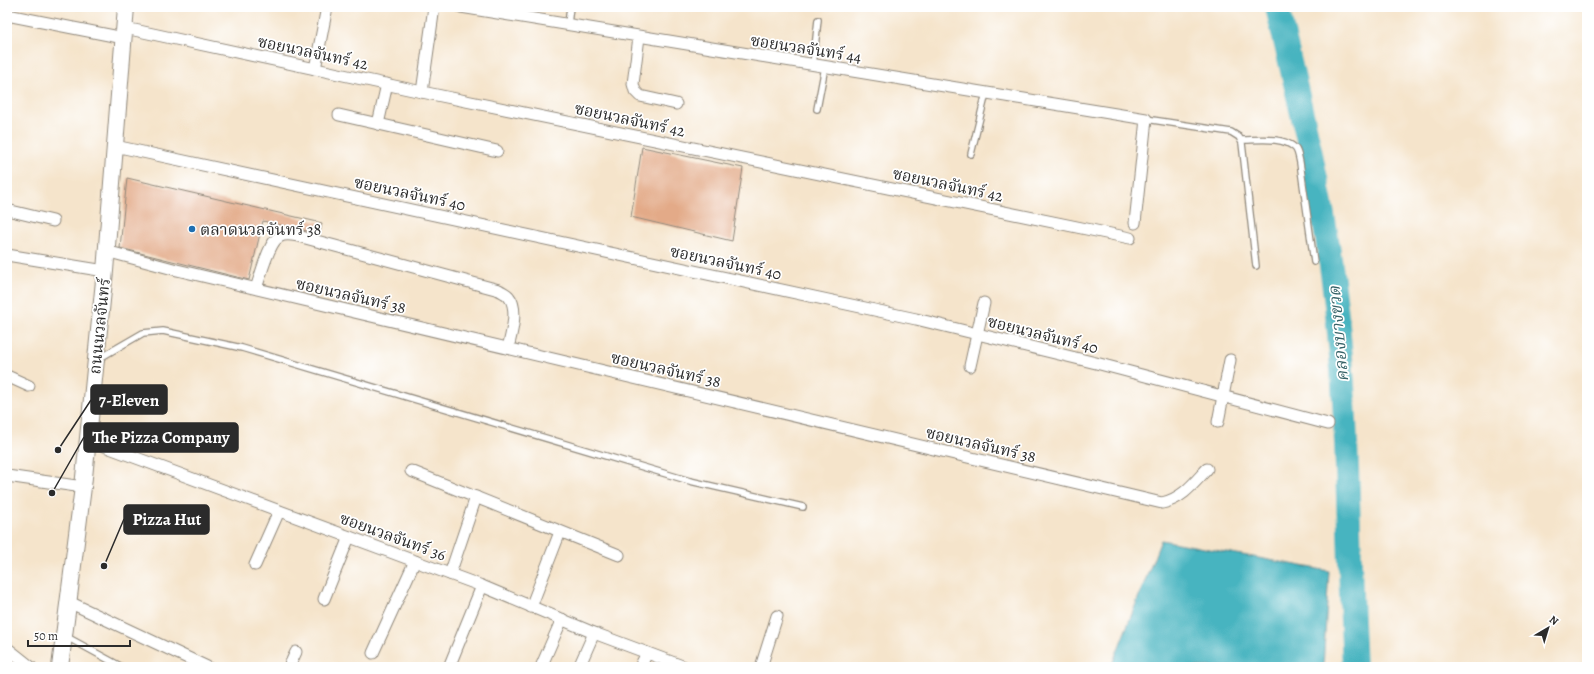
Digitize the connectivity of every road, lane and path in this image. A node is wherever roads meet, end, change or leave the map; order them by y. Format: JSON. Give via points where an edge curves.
{"nodes":[{"id":1,"x":126,"y":7,"type":"edge"},
{"id":2,"x":327,"y":7,"type":"edge"},
{"id":3,"x":434,"y":7,"type":"edge"},
{"id":4,"x":461,"y":7,"type":"edge"},
{"id":5,"x":570,"y":7,"type":"edge"},
{"id":6,"x":7,"y":14,"type":"edge"},
{"id":7,"x":818,"y":20,"type":"dead end"},
{"id":8,"x":568,"y":24,"type":"junction"},
{"id":9,"x":124,"y":33,"type":"junction"},
{"id":10,"x":639,"y":37,"type":"junction"},
{"id":11,"x":812,"y":65,"type":"junction"},
{"id":12,"x":825,"y":67,"type":"junction"},
{"id":13,"x":315,"y":69,"type":"junction"},
{"id":14,"x":387,"y":84,"type":"junction"},
{"id":15,"x":422,"y":92,"type":"junction"},
{"id":16,"x":986,"y":93,"type":"junction"},
{"id":17,"x":676,"y":104,"type":"dead end"},
{"id":18,"x":817,"y":109,"type":"dead end"},
{"id":19,"x":339,"y":115,"type":"dead end"},
{"id":20,"x":1146,"y":119,"type":"junction"},
{"id":21,"x":378,"y":124,"type":"junction"},
{"id":22,"x":1242,"y":140,"type":"junction"},
{"id":23,"x":115,"y":146,"type":"junction"},
{"id":24,"x":497,"y":151,"type":"dead end"},
{"id":25,"x":971,"y":154,"type":"dead end"},
{"id":26,"x":7,"y":210,"type":"edge"},
{"id":27,"x":53,"y":221,"type":"dead end"},
{"id":28,"x":1135,"y":223,"type":"dead end"},
{"id":29,"x":1130,"y":238,"type":"dead end"},
{"id":30,"x":106,"y":251,"type":"junction"},
{"id":31,"x":7,"y":255,"type":"edge"},
{"id":32,"x":1314,"y":262,"type":"dead end"},
{"id":33,"x":1256,"y":266,"type":"dead end"},
{"id":34,"x":105,"y":271,"type":"junction"},
{"id":35,"x":256,"y":288,"type":"junction"},
{"id":36,"x":984,"y":303,"type":"dead end"},
{"id":37,"x":977,"y":334,"type":"junction"},
{"id":38,"x":508,"y":348,"type":"junction"},
{"id":39,"x":96,"y":360,"type":"junction"},
{"id":40,"x":1230,"y":360,"type":"dead end"},
{"id":41,"x":970,"y":366,"type":"dead end"},
{"id":42,"x":7,"y":376,"type":"edge"},
{"id":43,"x":30,"y":386,"type":"dead end"},
{"id":44,"x":1223,"y":396,"type":"junction"},
{"id":45,"x":1218,"y":422,"type":"dead end"},
{"id":46,"x":1328,"y":424,"type":"dead end"},
{"id":47,"x":88,"y":440,"type":"junction"},
{"id":48,"x":1207,"y":469,"type":"dead end"},
{"id":49,"x":411,"y":471,"type":"dead end"},
{"id":50,"x":7,"y":476,"type":"edge"},
{"id":51,"x":83,"y":487,"type":"junction"},
{"id":52,"x":476,"y":497,"type":"junction"},
{"id":53,"x":803,"y":507,"type":"dead end"},
{"id":54,"x":279,"y":511,"type":"junction"},
{"id":55,"x":560,"y":532,"type":"junction"},
{"id":56,"x":349,"y":537,"type":"junction"},
{"id":57,"x":619,"y":556,"type":"dead end"},
{"id":58,"x":415,"y":561,"type":"junction"},
{"id":59,"x":255,"y":566,"type":"dead end"},
{"id":60,"x":450,"y":574,"type":"junction"},
{"id":61,"x":482,"y":586,"type":"junction"},
{"id":62,"x":324,"y":599,"type":"dead end"},
{"id":63,"x":69,"y":602,"type":"junction"},
{"id":64,"x":530,"y":607,"type":"junction"},
{"id":65,"x":777,"y":616,"type":"dead end"},
{"id":66,"x":562,"y":619,"type":"junction"},
{"id":67,"x":594,"y":633,"type":"junction"},
{"id":68,"x":65,"y":635,"type":"junction"},
{"id":69,"x":7,"y":648,"type":"edge"},
{"id":70,"x":296,"y":652,"type":"dead end"},
{"id":71,"x":373,"y":653,"type":"dead end"},
{"id":72,"x":647,"y":653,"type":"junction"},
{"id":73,"x":194,"y":664,"type":"edge"},
{"id":74,"x":31,"y":667,"type":"edge"},
{"id":75,"x":60,"y":667,"type":"edge"},
{"id":76,"x":122,"y":667,"type":"edge"},
{"id":77,"x":207,"y":667,"type":"edge"},
{"id":78,"x":290,"y":667,"type":"edge"},
{"id":79,"x":449,"y":667,"type":"edge"},
{"id":80,"x":541,"y":667,"type":"edge"},
{"id":81,"x":579,"y":667,"type":"edge"},
{"id":82,"x":640,"y":667,"type":"edge"},
{"id":83,"x":685,"y":667,"type":"edge"},
{"id":84,"x":761,"y":667,"type":"edge"}],
"edges":[{"from":1,"to":9,"type":"main road","name":"ถนนนวลจันทร์"},
{"from":2,"to":13,"type":"street"},
{"from":3,"to":15,"type":"street"},
{"from":4,"to":8,"type":"street","name":"ซอยนวลจันทร์ 44"},
{"from":5,"to":8,"type":"lane"},
{"from":6,"to":9,"type":"street","name":"ซอยนวลจันทร์ 42"},
{"from":7,"to":11,"type":"lane"},
{"from":8,"to":10,"type":"street","name":"ซอยนวลจันทร์ 44"},
{"from":9,"to":13,"type":"street","name":"ซอยนวลจันทร์ 42"},
{"from":9,"to":23,"type":"main road","name":"ถนนนวลจันทร์"},
{"from":10,"to":11,"type":"street","name":"ซอยนวลจันทร์ 44"},
{"from":10,"to":17,"type":"street","via":[[633,84],[635,91],[640,96]]},
{"from":11,"to":12,"type":"street","name":"ซอยนวลจันทร์ 44"},
{"from":12,"to":16,"type":"street","name":"ซอยนวลจันทร์ 44"},
{"from":12,"to":18,"type":"lane"},
{"from":13,"to":14,"type":"street","name":"ซอยนวลจันทร์ 42"},
{"from":14,"to":15,"type":"street","name":"ซอยนวลจันทร์ 42"},
{"from":14,"to":21,"type":"street"},
{"from":15,"to":29,"type":"street","name":"ซอยนวลจันทร์ 42"},
{"from":16,"to":20,"type":"street","name":"ซอยนวลจันทร์ 44"},
{"from":16,"to":25,"type":"lane"},
{"from":19,"to":21,"type":"street"},
{"from":20,"to":22,"type":"lane","via":[[1231,132]]},
{"from":20,"to":28,"type":"street"},
{"from":21,"to":24,"type":"street"},
{"from":22,"to":32,"type":"lane","via":[[1279,140],[1296,149]]},
{"from":22,"to":33,"type":"lane"},
{"from":23,"to":30,"type":"main road","name":"ถนนนวลจันทร์"},
{"from":23,"to":37,"type":"street","name":"ซอยนวลจันทร์ 40"},
{"from":26,"to":27,"type":"street"},
{"from":30,"to":34,"type":"main road","name":"ถนนนวลจันทร์"},
{"from":30,"to":35,"type":"street","name":"ซอยนวลจันทร์ 38"},
{"from":31,"to":34,"type":"street"},
{"from":34,"to":39,"type":"main road","name":"ถนนนวลจันทร์"},
{"from":35,"to":38,"type":"street","name":"ซอยนวลจันทร์ 38"},
{"from":35,"to":38,"type":"street","via":[[272,244],[284,235],[298,236],[499,290],[510,297],[513,308],[513,327]]},
{"from":36,"to":37,"type":"street"},
{"from":37,"to":41,"type":"street"},
{"from":37,"to":44,"type":"street","name":"ซอยนวลจันทร์ 40"},
{"from":38,"to":48,"type":"street","name":"ซอยนวลจันทร์ 38","via":[[1162,503],[1184,493]]},
{"from":39,"to":47,"type":"main road","name":"ถนนนวลจันทร์"},
{"from":39,"to":53,"type":"lane","via":[[143,333],[163,331],[242,348],[690,480]]},
{"from":40,"to":44,"type":"street"},
{"from":42,"to":43,"type":"street"},
{"from":44,"to":45,"type":"street"},
{"from":44,"to":46,"type":"street","name":"ซอยนวลจันทร์ 40"},
{"from":47,"to":51,"type":"main road","name":"ถนนนวลจันทร์"},
{"from":47,"to":54,"type":"street","name":"ซอยนวลจันทร์ 36"},
{"from":49,"to":52,"type":"street"},
{"from":50,"to":51,"type":"street"},
{"from":51,"to":63,"type":"main road","name":"ถนนนวลจันทร์"},
{"from":52,"to":55,"type":"street"},
{"from":52,"to":60,"type":"street"},
{"from":54,"to":56,"type":"street","name":"ซอยนวลจันทร์ 36"},
{"from":54,"to":59,"type":"street"},
{"from":55,"to":57,"type":"street"},
{"from":55,"to":64,"type":"street"},
{"from":56,"to":58,"type":"street","name":"ซอยนวลจันทร์ 36"},
{"from":56,"to":62,"type":"street"},
{"from":58,"to":60,"type":"street","name":"ซอยนวลจันทร์ 36"},
{"from":58,"to":71,"type":"street"},
{"from":60,"to":61,"type":"street","name":"ซอยนวลจันทร์ 36"},
{"from":61,"to":64,"type":"street","name":"ซอยนวลจันทร์ 36"},
{"from":61,"to":79,"type":"street"},
{"from":63,"to":68,"type":"main road","name":"ถนนนวลจันทร์"},
{"from":63,"to":73,"type":"street"},
{"from":64,"to":66,"type":"street","name":"ซอยนวลจันทร์ 36"},
{"from":65,"to":84,"type":"street"},
{"from":66,"to":67,"type":"street","name":"ซอยนวลจันทร์ 36"},
{"from":66,"to":80,"type":"street"},
{"from":67,"to":72,"type":"street","name":"ซอยนวลจันทร์ 36"},
{"from":67,"to":81,"type":"street"},
{"from":68,"to":75,"type":"main road","name":"ถนนนวลจันทร์"},
{"from":68,"to":76,"type":"lane"},
{"from":69,"to":74,"type":"street"},
{"from":70,"to":78,"type":"street"},
{"from":72,"to":82,"type":"street"},
{"from":72,"to":83,"type":"street","name":"ซอยนวลจันทร์ 36"},
{"from":73,"to":77,"type":"street"}]}
